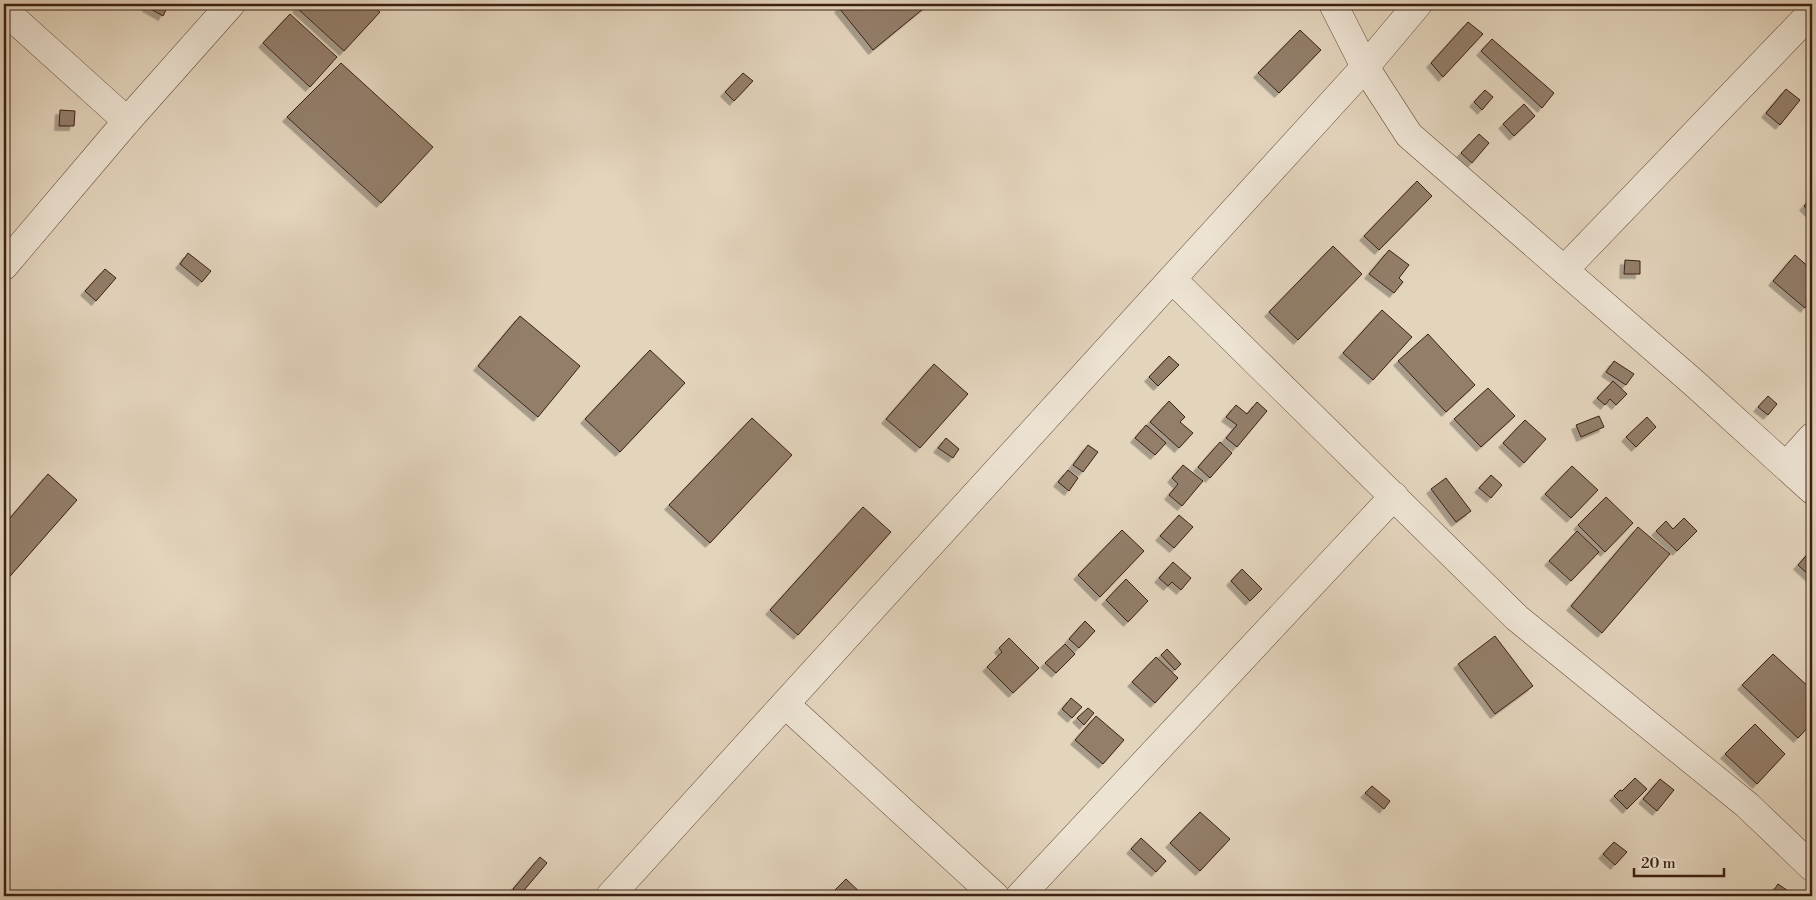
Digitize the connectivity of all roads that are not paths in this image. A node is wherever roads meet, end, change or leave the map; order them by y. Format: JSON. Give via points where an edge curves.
{"nodes":[{"id":1,"x":231,"y":4,"type":"edge"},
{"id":2,"x":1332,"y":4,"type":"edge"},
{"id":3,"x":1418,"y":4,"type":"edge"},
{"id":4,"x":4,"y":10,"type":"edge"},
{"id":5,"x":1812,"y":12,"type":"edge"},
{"id":6,"x":1365,"y":67,"type":"junction"},
{"id":7,"x":128,"y":121,"type":"junction"},
{"id":8,"x":4,"y":266,"type":"edge"},
{"id":9,"x":1564,"y":270,"type":"junction"},
{"id":10,"x":1172,"y":279,"type":"junction"},
{"id":11,"x":1812,"y":437,"type":"edge"},
{"id":12,"x":1786,"y":466,"type":"junction"},
{"id":13,"x":1812,"y":490,"type":"edge"},
{"id":14,"x":1394,"y":496,"type":"junction"},
{"id":15,"x":785,"y":704,"type":"junction"},
{"id":16,"x":1812,"y":867,"type":"edge"},
{"id":17,"x":610,"y":896,"type":"edge"},
{"id":18,"x":995,"y":896,"type":"edge"},
{"id":19,"x":1020,"y":896,"type":"edge"}],
"edges":[{"from":1,"to":7,"type":"street"},
{"from":2,"to":6,"type":"street"},
{"from":3,"to":6,"type":"street"},
{"from":4,"to":7,"type":"street"},
{"from":5,"to":9,"type":"street"},
{"from":6,"to":9,"type":"street","via":[[1410,135]]},
{"from":6,"to":10,"type":"street"},
{"from":7,"to":8,"type":"street"},
{"from":9,"to":12,"type":"street"},
{"from":10,"to":14,"type":"street"},
{"from":10,"to":15,"type":"street"},
{"from":11,"to":12,"type":"street"},
{"from":12,"to":13,"type":"street"},
{"from":14,"to":16,"type":"street","via":[[1517,618],[1747,806]]},
{"from":14,"to":19,"type":"street"},
{"from":15,"to":17,"type":"street"},
{"from":15,"to":18,"type":"street"}]}
